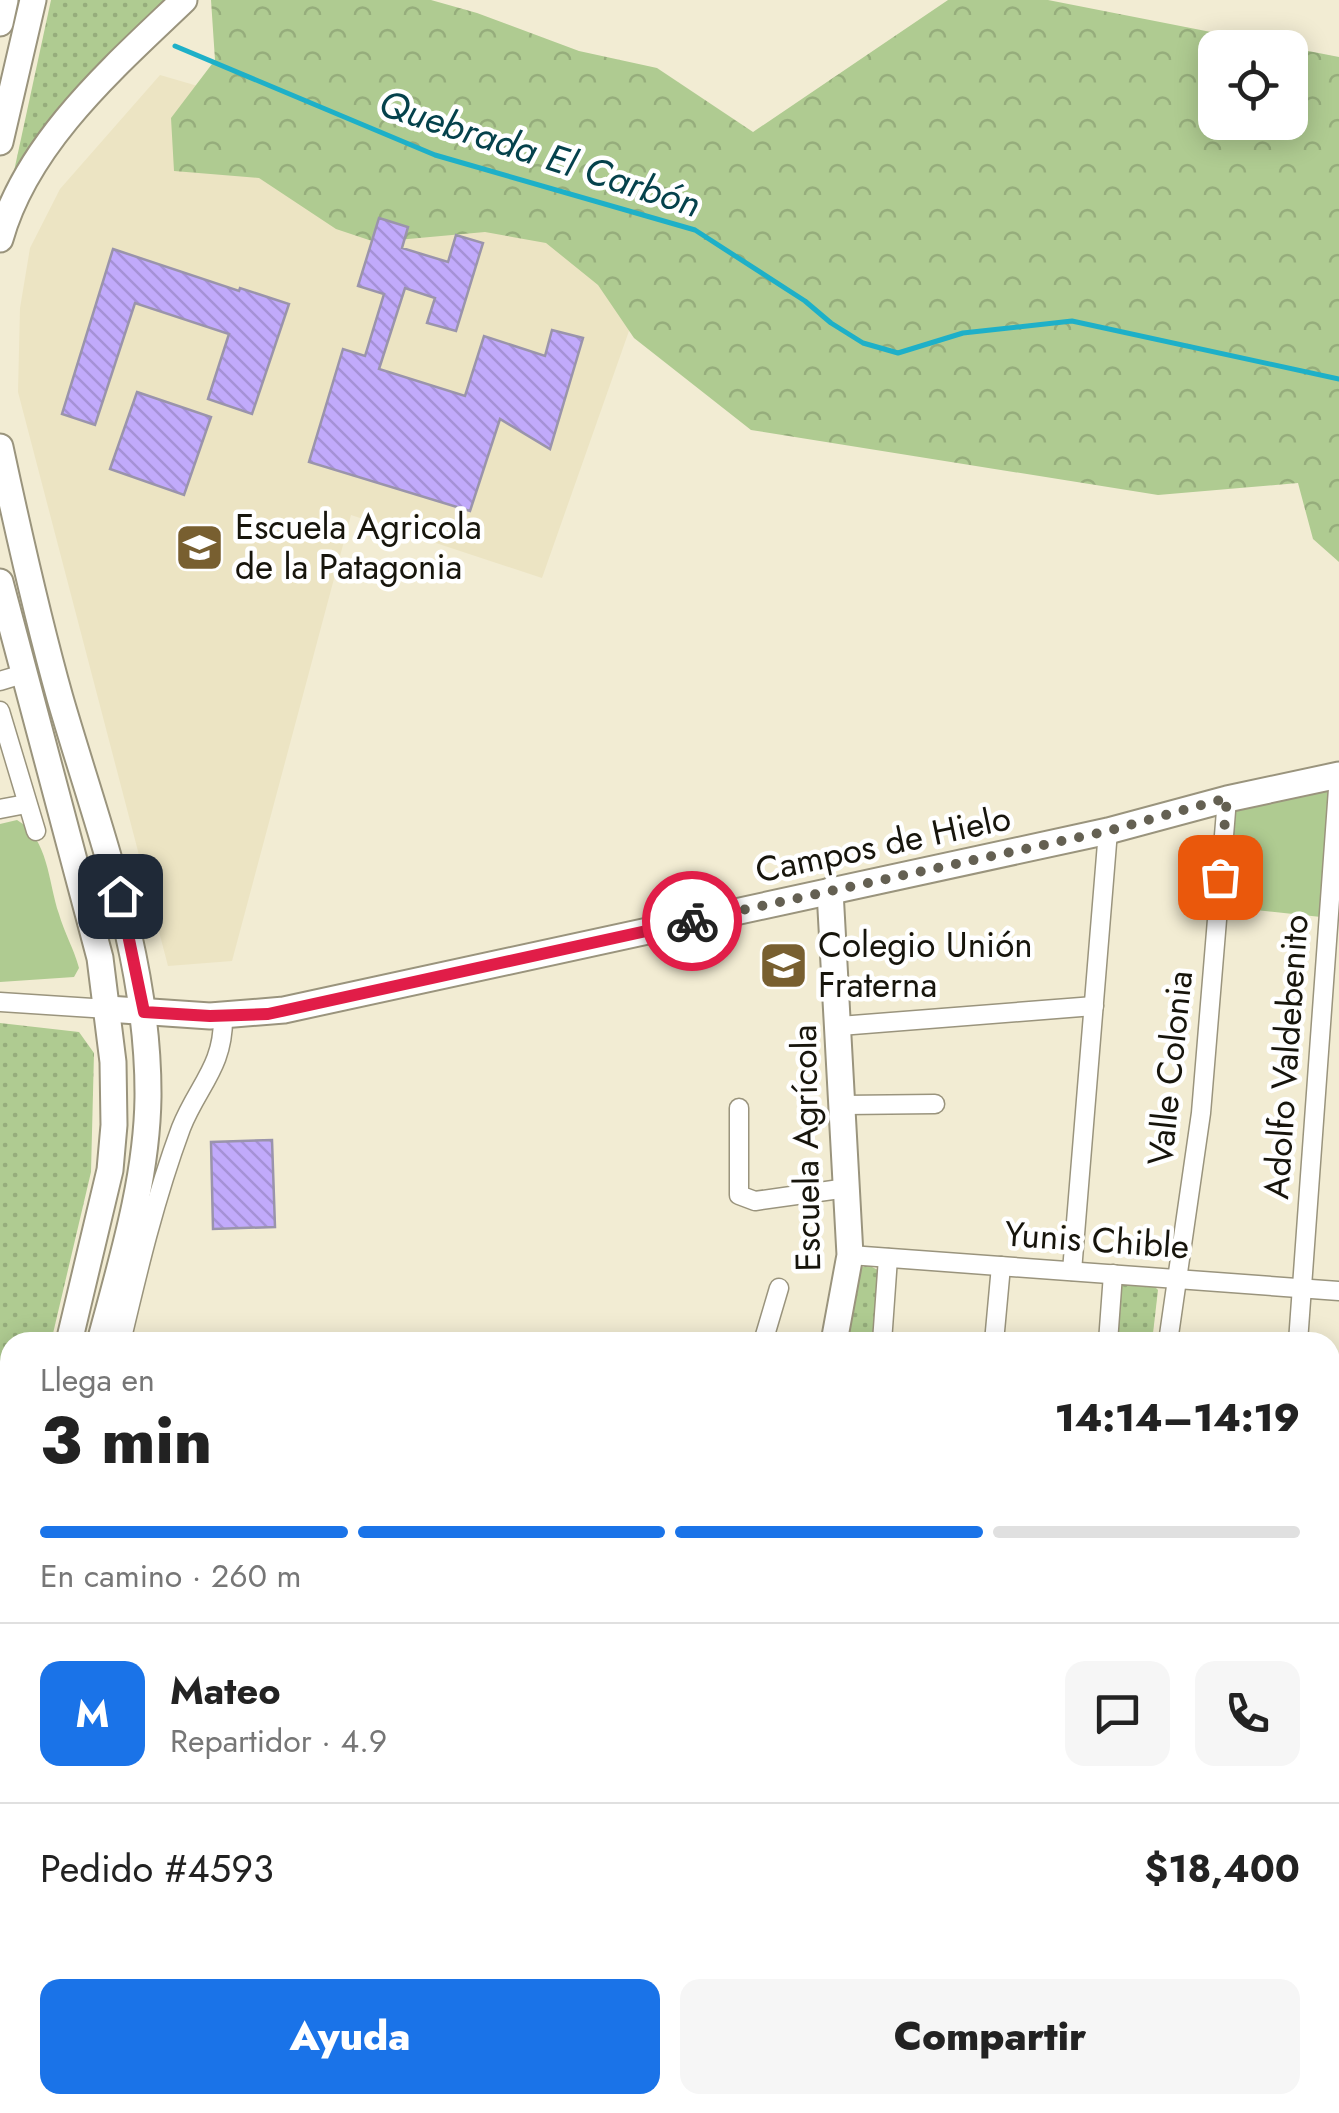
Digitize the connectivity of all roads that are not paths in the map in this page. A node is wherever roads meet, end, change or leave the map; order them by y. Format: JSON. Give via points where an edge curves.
{"nodes":[{"id":1,"x":6,"y":0,"type":"edge"},
{"id":2,"x":32,"y":0,"type":"edge"},
{"id":3,"x":184,"y":0,"type":"edge"},
{"id":4,"x":0,"y":23,"type":"edge"},
{"id":5,"x":0,"y":142,"type":"edge"},
{"id":6,"x":0,"y":239,"type":"edge"},
{"id":7,"x":0,"y":447,"type":"edge"},
{"id":8,"x":0,"y":582,"type":"edge"},
{"id":9,"x":12,"y":678,"type":"edge"},
{"id":10,"x":0,"y":711,"type":"edge"},
{"id":11,"x":1339,"y":775,"type":"edge"},
{"id":12,"x":1227,"y":798,"type":"junction"},
{"id":13,"x":26,"y":804,"type":"junction"},
{"id":14,"x":0,"y":809,"type":"edge"},
{"id":15,"x":36,"y":830,"type":"dead end"},
{"id":16,"x":1108,"y":831,"type":"junction"},
{"id":17,"x":830,"y":891,"type":"junction"},
{"id":18,"x":0,"y":1002,"type":"edge"},
{"id":19,"x":1094,"y":1006,"type":"junction"},
{"id":20,"x":108,"y":1009,"type":"junction"},
{"id":21,"x":144,"y":1012,"type":"junction"},
{"id":22,"x":223,"y":1016,"type":"junction"},
{"id":23,"x":840,"y":1026,"type":"junction"},
{"id":24,"x":935,"y":1104,"type":"dead end"},
{"id":25,"x":844,"y":1105,"type":"junction"},
{"id":26,"x":739,"y":1108,"type":"dead end"},
{"id":27,"x":848,"y":1188,"type":"junction"},
{"id":28,"x":850,"y":1256,"type":"junction"},
{"id":29,"x":888,"y":1258,"type":"junction"},
{"id":30,"x":1001,"y":1266,"type":"junction"},
{"id":31,"x":1072,"y":1271,"type":"junction"},
{"id":32,"x":1114,"y":1274,"type":"junction"},
{"id":33,"x":1177,"y":1278,"type":"junction"},
{"id":34,"x":779,"y":1288,"type":"dead end"},
{"id":35,"x":1302,"y":1288,"type":"junction"},
{"id":36,"x":1339,"y":1291,"type":"edge"},
{"id":37,"x":72,"y":1332,"type":"edge"},
{"id":38,"x":102,"y":1332,"type":"edge"},
{"id":39,"x":124,"y":1332,"type":"edge"},
{"id":40,"x":766,"y":1332,"type":"edge"},
{"id":41,"x":836,"y":1332,"type":"edge"},
{"id":42,"x":883,"y":1332,"type":"edge"},
{"id":43,"x":995,"y":1332,"type":"edge"},
{"id":44,"x":1109,"y":1332,"type":"edge"},
{"id":45,"x":1169,"y":1332,"type":"edge"},
{"id":46,"x":1299,"y":1332,"type":"edge"}],
"edges":[{"from":1,"to":4,"type":"street"},
{"from":2,"to":5,"type":"street"},
{"from":3,"to":6,"type":"street","via":[[47,146],[21,186]]},
{"from":7,"to":21,"type":"street","via":[[60,696],[120,896]]},
{"from":8,"to":9,"type":"street"},
{"from":9,"to":20,"type":"street","via":[[100,958]]},
{"from":10,"to":13,"type":"street"},
{"from":11,"to":12,"type":"street","name":"Campos de Hielo"},
{"from":11,"to":35,"type":"street","name":"Adolfo Valdebenito"},
{"from":12,"to":16,"type":"street","name":"Campos de Hielo"},
{"from":12,"to":33,"type":"street","name":"Valle Colonia","via":[[1201,1114]]},
{"from":13,"to":14,"type":"street"},
{"from":13,"to":15,"type":"street"},
{"from":16,"to":17,"type":"street","name":"Campos de Hielo"},
{"from":16,"to":19,"type":"street"},
{"from":17,"to":22,"type":"street","name":"Campos de Hielo","via":[[284,1010]]},
{"from":17,"to":23,"type":"street","name":"Escuela Agrícola"},
{"from":18,"to":20,"type":"street"},
{"from":19,"to":23,"type":"street"},
{"from":19,"to":31,"type":"street"},
{"from":20,"to":21,"type":"street","name":"Campos de Hielo"},
{"from":20,"to":37,"type":"street","via":[[110,1170]]},
{"from":21,"to":22,"type":"street","name":"Campos de Hielo"},
{"from":21,"to":38,"type":"street","via":[[148,1099],[138,1182]]},
{"from":22,"to":39,"type":"street","via":[[222,1047],[182,1126]]},
{"from":23,"to":25,"type":"street","name":"Escuela Agrícola"},
{"from":24,"to":25,"type":"street"},
{"from":25,"to":27,"type":"street","name":"Escuela Agrícola"},
{"from":26,"to":27,"type":"street","via":[[740,1195],[755,1200]]},
{"from":27,"to":28,"type":"street","name":"Escuela Agrícola"},
{"from":28,"to":29,"type":"street","name":"Yunis Chible"},
{"from":28,"to":41,"type":"street","name":"Escuela Agrícola"},
{"from":29,"to":30,"type":"street","name":"Yunis Chible"},
{"from":29,"to":42,"type":"street"},
{"from":30,"to":31,"type":"street","name":"Yunis Chible"},
{"from":30,"to":43,"type":"street"},
{"from":31,"to":32,"type":"street","name":"Yunis Chible"},
{"from":32,"to":33,"type":"street","name":"Yunis Chible"},
{"from":32,"to":44,"type":"street"},
{"from":33,"to":35,"type":"street","name":"Yunis Chible"},
{"from":33,"to":45,"type":"street","name":"Valle Colonia"},
{"from":34,"to":40,"type":"street"},
{"from":35,"to":36,"type":"street","name":"Yunis Chible"},
{"from":35,"to":46,"type":"street","name":"Adolfo Valdebenito"}]}
